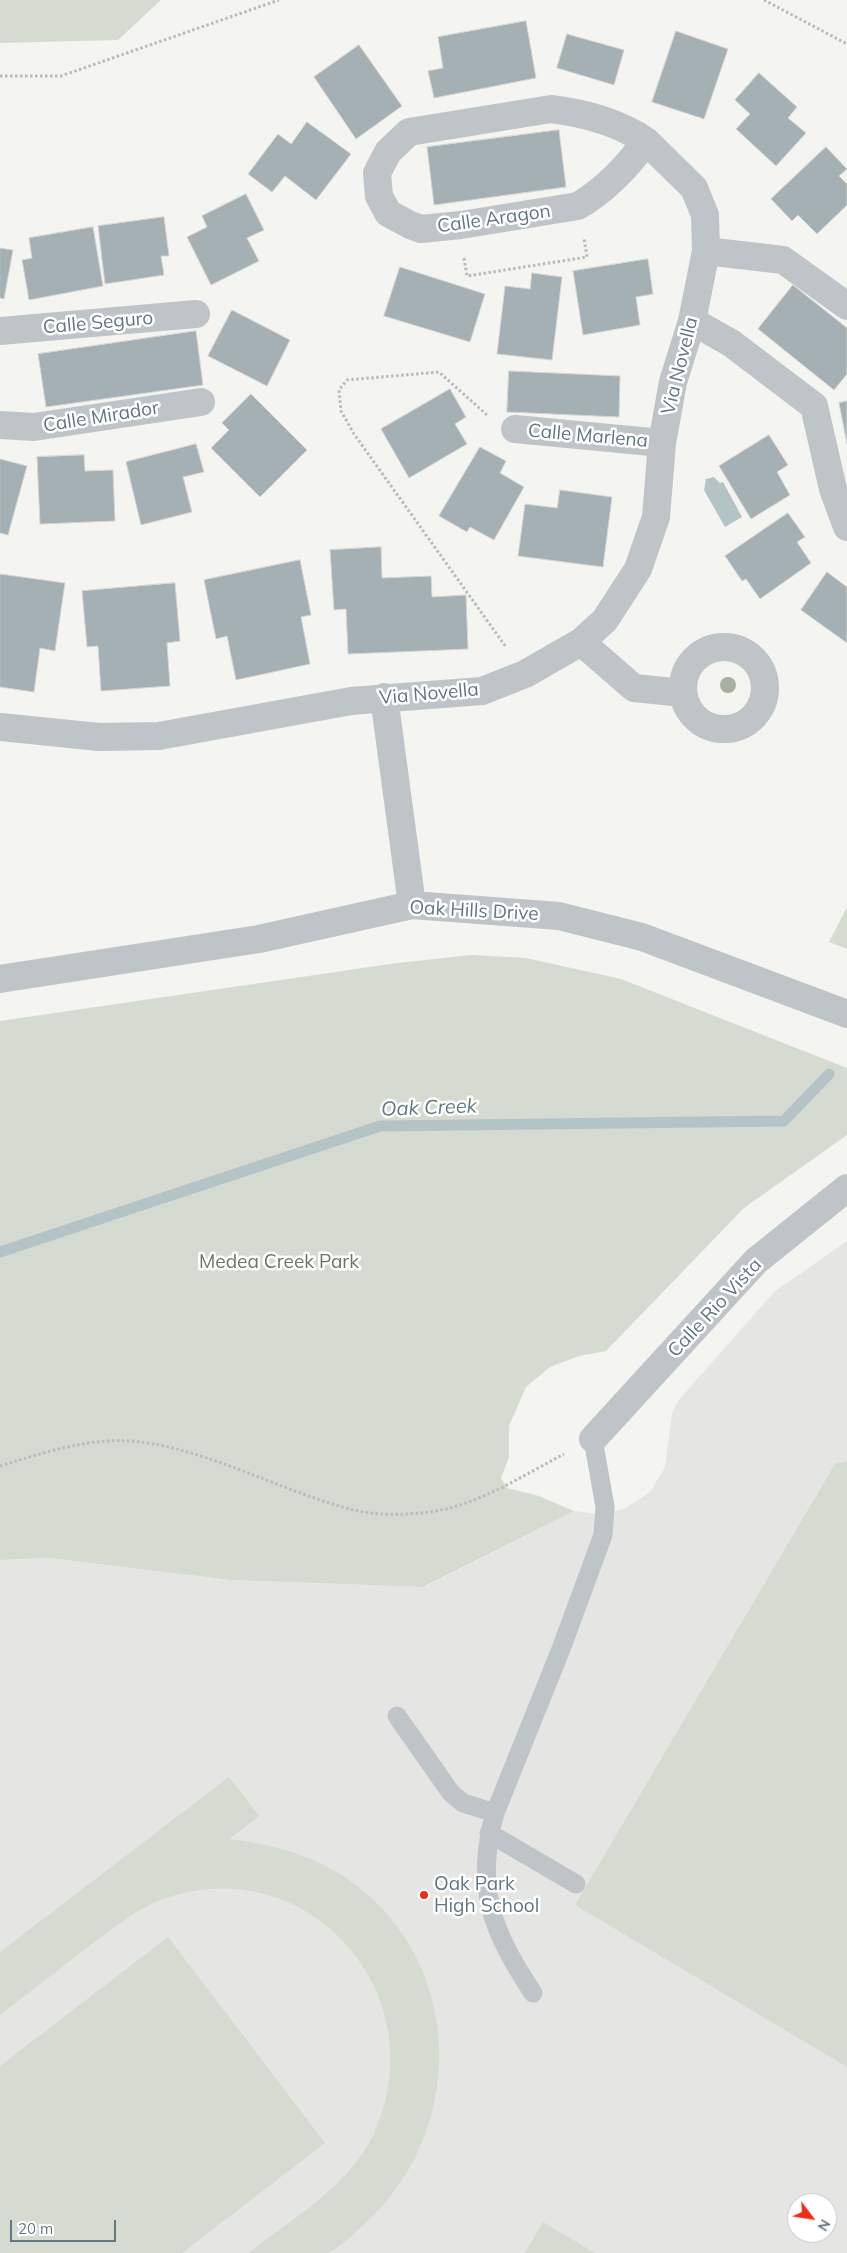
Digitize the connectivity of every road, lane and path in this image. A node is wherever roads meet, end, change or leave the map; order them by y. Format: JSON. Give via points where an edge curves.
{"nodes":[{"id":1,"x":279,"y":0,"type":"edge"},
{"id":2,"x":764,"y":0,"type":"edge"},
{"id":3,"x":847,"y":44,"type":"edge"},
{"id":4,"x":0,"y":76,"type":"edge"},
{"id":5,"x":646,"y":140,"type":"junction"},
{"id":6,"x":578,"y":206,"type":"junction"},
{"id":7,"x":461,"y":225,"type":"junction"},
{"id":8,"x":706,"y":251,"type":"junction"},
{"id":9,"x":847,"y":306,"type":"edge"},
{"id":10,"x":196,"y":314,"type":"dead end"},
{"id":11,"x":692,"y":321,"type":"junction"},
{"id":12,"x":0,"y":331,"type":"edge"},
{"id":13,"x":201,"y":402,"type":"dead end"},
{"id":14,"x":0,"y":425,"type":"edge"},
{"id":15,"x":515,"y":429,"type":"joint"},
{"id":16,"x":662,"y":443,"type":"junction"},
{"id":17,"x":847,"y":527,"type":"edge"},
{"id":18,"x":581,"y":642,"type":"junction"},
{"id":19,"x":525,"y":674,"type":"junction"},
{"id":20,"x":683,"y":693,"type":"dead end"},
{"id":21,"x":384,"y":697,"type":"junction"},
{"id":22,"x":0,"y":727,"type":"edge"},
{"id":23,"x":412,"y":905,"type":"junction"},
{"id":24,"x":0,"y":979,"type":"edge"},
{"id":25,"x":847,"y":1014,"type":"edge"},
{"id":26,"x":847,"y":1188,"type":"edge"},
{"id":27,"x":593,"y":1439,"type":"junction"},
{"id":28,"x":0,"y":1466,"type":"edge"},
{"id":29,"x":397,"y":1716,"type":"dead end"},
{"id":30,"x":495,"y":1814,"type":"junction"},
{"id":31,"x":489,"y":1833,"type":"junction"},
{"id":32,"x":576,"y":1884,"type":"dead end"},
{"id":33,"x":532,"y":1993,"type":"dead end"}],
"edges":[{"from":1,"to":4,"type":"path","via":[[61,76]]},
{"from":2,"to":3,"type":"path"},
{"from":5,"to":6,"type":"street","name":"Calle Aragon","via":[[631,161],[592,198]]},
{"from":5,"to":7,"type":"street","name":"Calle Aragon","via":[[628,129],[577,112],[551,109],[409,132],[388,152],[378,173],[379,196],[388,213],[422,229]]},
{"from":5,"to":8,"type":"street","name":"Calle Aragon","via":[[694,188],[705,215]]},
{"from":6,"to":7,"type":"street","name":"Calle Aragon"},
{"from":6,"to":7,"type":"path","via":[[587,257],[467,276]]},
{"from":8,"to":9,"type":"street","via":[[784,260]]},
{"from":8,"to":11,"type":"street","name":"Via Novella"},
{"from":10,"to":12,"type":"street","name":"Calle Seguro"},
{"from":11,"to":16,"type":"street","name":"Via Novella","via":[[673,382]]},
{"from":11,"to":17,"type":"street","via":[[731,342],[814,406],[833,489]]},
{"from":13,"to":14,"type":"street","name":"Calle Mirador","via":[[34,427]]},
{"from":15,"to":16,"type":"street","name":"Calle Marlena"},
{"from":15,"to":19,"type":"path","via":[[495,422],[439,372],[362,377],[347,380],[339,390],[341,411],[354,434]]},
{"from":16,"to":18,"type":"street","name":"Via Novella","via":[[656,517],[638,570],[604,620]]},
{"from":18,"to":19,"type":"street","name":"Via Novella"},
{"from":18,"to":20,"type":"street","via":[[634,688]]},
{"from":19,"to":21,"type":"street","name":"Via Novella","via":[[482,691]]},
{"from":21,"to":22,"type":"street","name":"Via Novella","via":[[159,736],[99,737]]},
{"from":21,"to":23,"type":"street"},
{"from":23,"to":24,"type":"street","name":"Oak Hills Drive","via":[[259,939]]},
{"from":23,"to":25,"type":"street","name":"Oak Hills Drive","via":[[559,916],[642,937]]},
{"from":26,"to":27,"type":"street","name":"Calle Rio Vista","via":[[756,1261]]},
{"from":27,"to":28,"type":"path","via":[[461,1506],[395,1514],[354,1510],[177,1449],[140,1442],[104,1441],[67,1446]]},
{"from":27,"to":30,"type":"lane","via":[[605,1507],[603,1535]]},
{"from":29,"to":30,"type":"lane","via":[[451,1793],[464,1803]]},
{"from":30,"to":31,"type":"lane"},
{"from":31,"to":32,"type":"lane"},
{"from":31,"to":33,"type":"lane","via":[[485,1868],[487,1899],[515,1966]]}]}
